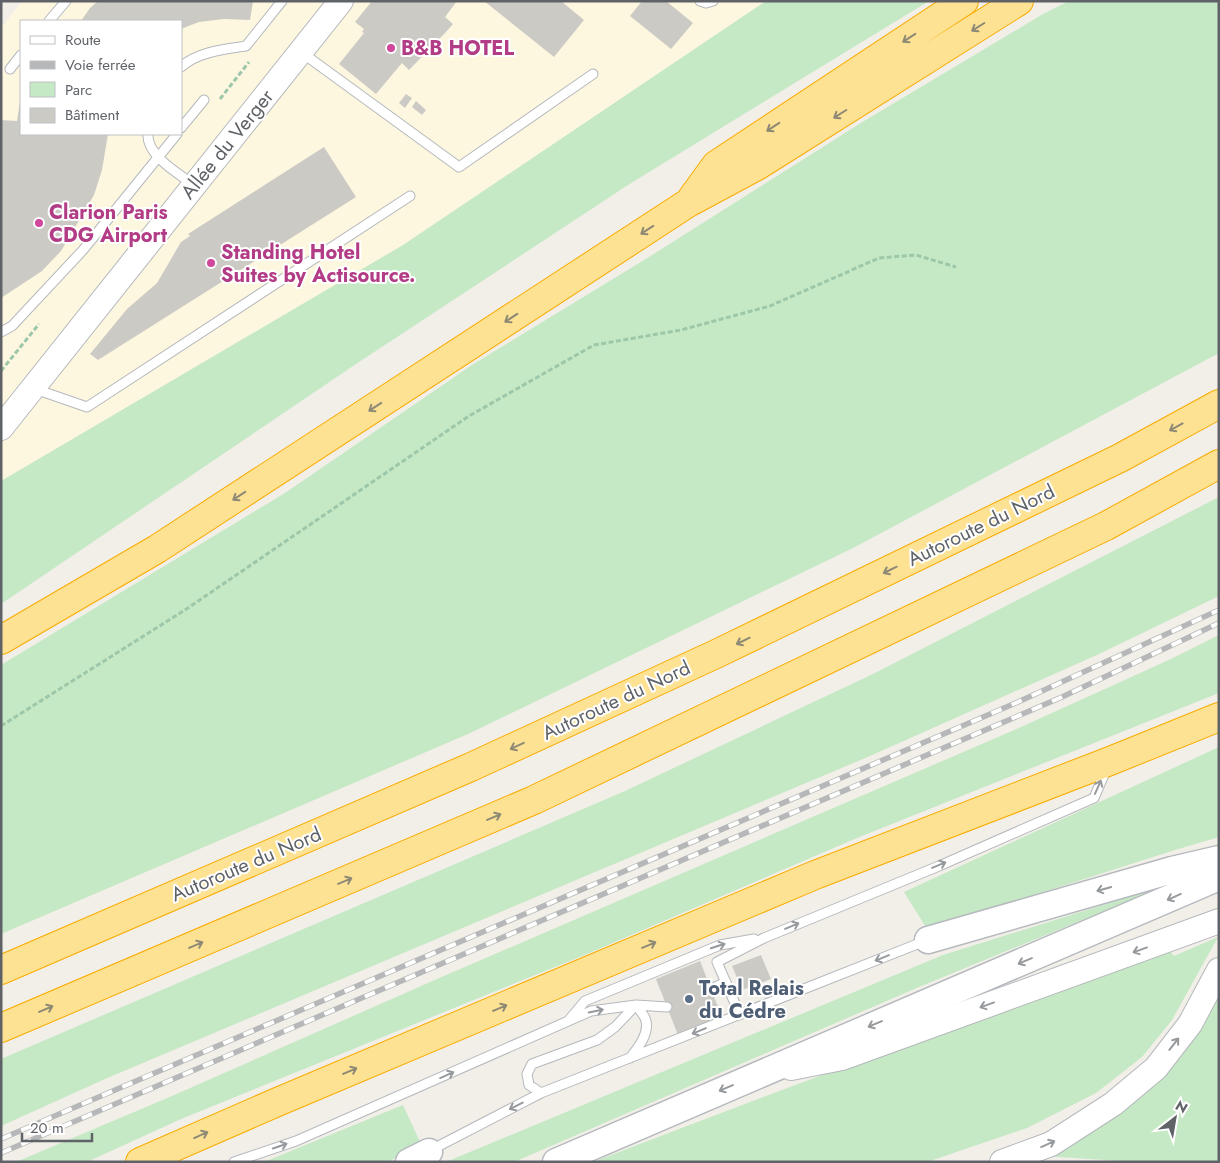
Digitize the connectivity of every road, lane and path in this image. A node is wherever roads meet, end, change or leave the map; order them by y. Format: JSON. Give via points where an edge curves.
{"nodes":[{"id":1,"x":66,"y":1,"type":"edge"},
{"id":2,"x":282,"y":1,"type":"edge"},
{"id":3,"x":341,"y":1,"type":"edge"},
{"id":4,"x":700,"y":1,"type":"edge"},
{"id":5,"x":713,"y":1,"type":"edge"},
{"id":6,"x":964,"y":1,"type":"edge"},
{"id":7,"x":1019,"y":1,"type":"edge"},
{"id":8,"x":50,"y":20,"type":"edge"},
{"id":9,"x":301,"y":52,"type":"junction"},
{"id":10,"x":20,"y":56,"type":"edge"},
{"id":11,"x":182,"y":66,"type":"edge"},
{"id":12,"x":10,"y":69,"type":"dead end"},
{"id":13,"x":593,"y":74,"type":"dead end"},
{"id":14,"x":204,"y":100,"type":"dead end"},
{"id":15,"x":182,"y":127,"type":"edge"},
{"id":16,"x":148,"y":135,"type":"edge"},
{"id":17,"x":176,"y":135,"type":"edge"},
{"id":18,"x":158,"y":158,"type":"junction"},
{"id":19,"x":194,"y":185,"type":"junction"},
{"id":20,"x":410,"y":196,"type":"dead end"},
{"id":21,"x":688,"y":203,"type":"junction"},
{"id":22,"x":956,"y":267,"type":"dead end"},
{"id":23,"x":1,"y":332,"type":"edge"},
{"id":24,"x":32,"y":388,"type":"junction"},
{"id":25,"x":1219,"y":404,"type":"edge"},
{"id":26,"x":5,"y":419,"type":"edge"},
{"id":27,"x":1219,"y":464,"type":"edge"},
{"id":28,"x":1,"y":640,"type":"edge"},
{"id":29,"x":1219,"y":717,"type":"edge"},
{"id":30,"x":1,"y":726,"type":"edge"},
{"id":31,"x":1110,"y":761,"type":"junction"},
{"id":32,"x":1219,"y":859,"type":"edge"},
{"id":33,"x":1219,"y":877,"type":"edge"},
{"id":34,"x":1219,"y":921,"type":"edge"},
{"id":35,"x":764,"y":938,"type":"junction"},
{"id":36,"x":928,"y":940,"type":"joint"},
{"id":37,"x":1,"y":970,"type":"edge"},
{"id":38,"x":1219,"y":970,"type":"edge"},
{"id":39,"x":726,"y":982,"type":"junction"},
{"id":40,"x":711,"y":989,"type":"dead end"},
{"id":41,"x":636,"y":1005,"type":"junction"},
{"id":42,"x":667,"y":1007,"type":"dead end"},
{"id":43,"x":740,"y":1015,"type":"junction"},
{"id":44,"x":568,"y":1022,"type":"junction"},
{"id":45,"x":1,"y":1028,"type":"edge"},
{"id":46,"x":630,"y":1058,"type":"junction"},
{"id":47,"x":758,"y":1074,"type":"junction"},
{"id":48,"x":541,"y":1093,"type":"junction"},
{"id":49,"x":419,"y":1157,"type":"edge"},
{"id":50,"x":140,"y":1162,"type":"edge"},
{"id":51,"x":234,"y":1162,"type":"edge"},
{"id":52,"x":556,"y":1162,"type":"edge"},
{"id":53,"x":1002,"y":1162,"type":"edge"}],
"edges":[{"from":1,"to":8,"type":"lane"},
{"from":2,"to":11,"type":"lane","via":[[246,46],[189,60]]},
{"from":3,"to":9,"type":"street","name":"Allée du Verger"},
{"from":4,"to":5,"type":"lane"},
{"from":6,"to":21,"type":"highway","one_way":true,"via":[[716,165]]},
{"from":7,"to":21,"type":"highway","one_way":true,"via":[[757,166]]},
{"from":9,"to":13,"type":"lane","via":[[459,167]]},
{"from":9,"to":19,"type":"street","name":"Allée du Verger"},
{"from":10,"to":12,"type":"lane"},
{"from":14,"to":15,"type":"lane"},
{"from":16,"to":18,"type":"lane"},
{"from":17,"to":18,"type":"lane"},
{"from":18,"to":19,"type":"lane"},
{"from":18,"to":23,"type":"lane","via":[[83,250],[12,326]]},
{"from":19,"to":24,"type":"street","name":"Allée du Verger"},
{"from":20,"to":24,"type":"lane","via":[[87,407]]},
{"from":21,"to":28,"type":"highway","one_way":true,"via":[[157,549]]},
{"from":22,"to":30,"type":"path","via":[[916,255],[880,258],[770,306],[681,330],[594,344],[468,416],[196,602]]},
{"from":24,"to":26,"type":"street","name":"Allée du Verger"},
{"from":25,"to":37,"type":"highway","name":"Autoroute du Nord","one_way":true,"via":[[1120,458],[707,658],[471,767]]},
{"from":45,"to":27,"type":"highway","one_way":true,"via":[[534,800],[1097,530]]},
{"from":29,"to":31,"type":"highway"},
{"from":35,"to":31,"type":"lane","one_way":true,"via":[[1094,798]]},
{"from":50,"to":31,"type":"highway","one_way":true,"via":[[815,875]]},
{"from":32,"to":36,"type":"main road","one_way":true},
{"from":33,"to":47,"type":"main road","one_way":true},
{"from":34,"to":47,"type":"street","one_way":true,"via":[[842,1058]]},
{"from":35,"to":39,"type":"lane","via":[[717,962]]},
{"from":44,"to":35,"type":"lane","one_way":true,"via":[[585,1001],[720,945]]},
{"from":36,"to":43,"type":"lane","one_way":true},
{"from":53,"to":38,"type":"street","one_way":true,"via":[[1051,1144],[1113,1104],[1156,1068],[1190,1024]]},
{"from":39,"to":40,"type":"lane"},
{"from":39,"to":43,"type":"lane"},
{"from":41,"to":42,"type":"lane"},
{"from":44,"to":41,"type":"lane","one_way":true,"via":[[591,1011]]},
{"from":41,"to":46,"type":"lane","via":[[646,1019],[646,1030]]},
{"from":41,"to":48,"type":"lane","via":[[597,1040],[532,1064],[527,1074],[530,1085]]},
{"from":43,"to":46,"type":"lane","one_way":true},
{"from":51,"to":44,"type":"lane","one_way":true,"via":[[296,1141]]},
{"from":46,"to":48,"type":"lane"},
{"from":47,"to":52,"type":"main road","one_way":true},
{"from":48,"to":49,"type":"lane","one_way":true}]}
